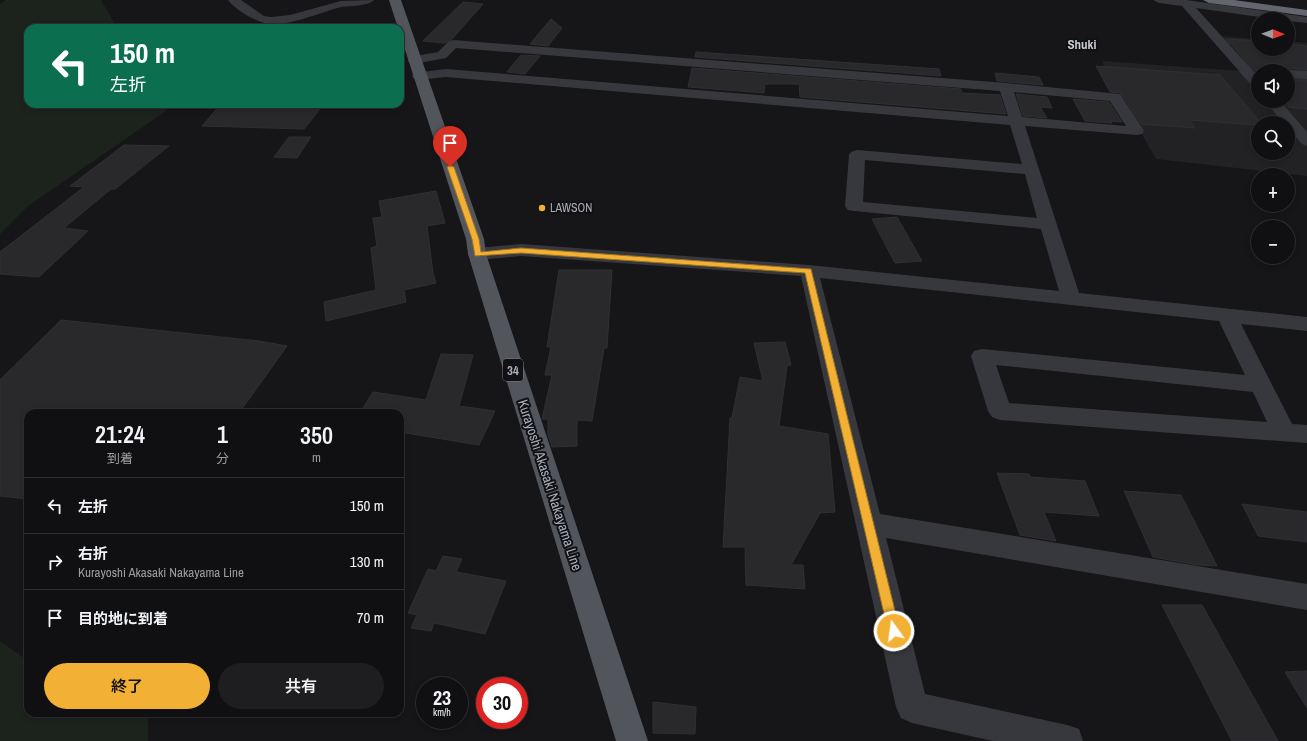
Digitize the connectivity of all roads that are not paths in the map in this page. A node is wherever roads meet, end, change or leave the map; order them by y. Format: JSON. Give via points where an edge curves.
{"nodes":[{"id":1,"x":234,"y":0,"type":"edge"},
{"id":2,"x":368,"y":0,"type":"edge"},
{"id":3,"x":396,"y":0,"type":"edge"},
{"id":4,"x":1159,"y":0,"type":"edge"},
{"id":5,"x":1209,"y":0,"type":"edge"},
{"id":6,"x":1231,"y":0,"type":"edge"},
{"id":7,"x":1185,"y":3,"type":"junction"},
{"id":8,"x":1307,"y":11,"type":"edge"},
{"id":9,"x":1307,"y":20,"type":"edge"},
{"id":10,"x":403,"y":24,"type":"edge"},
{"id":11,"x":404,"y":27,"type":"edge"},
{"id":12,"x":416,"y":68,"type":"junction"},
{"id":13,"x":1251,"y":70,"type":"edge"},
{"id":14,"x":1295,"y":74,"type":"edge"},
{"id":15,"x":1307,"y":75,"type":"edge"},
{"id":16,"x":662,"y":76,"type":"junction"},
{"id":17,"x":794,"y":87,"type":"junction"},
{"id":18,"x":1006,"y":87,"type":"junction"},
{"id":19,"x":1278,"y":108,"type":"edge"},
{"id":20,"x":1017,"y":122,"type":"junction"},
{"id":21,"x":1307,"y":141,"type":"edge"},
{"id":22,"x":1032,"y":170,"type":"junction"},
{"id":23,"x":1048,"y":224,"type":"junction"},
{"id":24,"x":477,"y":254,"type":"junction"},
{"id":25,"x":808,"y":271,"type":"junction"},
{"id":26,"x":1071,"y":299,"type":"junction"},
{"id":27,"x":1226,"y":316,"type":"junction"},
{"id":28,"x":1307,"y":324,"type":"edge"},
{"id":29,"x":1261,"y":385,"type":"junction"},
{"id":30,"x":1284,"y":432,"type":"junction"},
{"id":31,"x":1307,"y":434,"type":"edge"},
{"id":32,"x":869,"y":524,"type":"junction"},
{"id":33,"x":1307,"y":597,"type":"edge"},
{"id":34,"x":632,"y":741,"type":"edge"},
{"id":35,"x":1067,"y":741,"type":"edge"}],
"edges":[{"from":1,"to":2,"type":"street","via":[[260,18],[271,21]]},
{"from":3,"to":10,"type":"main road","name":"Kurayoshi Akasaki Nakayama Line","number":"34"},
{"from":4,"to":7,"type":"street"},
{"from":5,"to":8,"type":"highway"},
{"from":6,"to":8,"type":"highway"},
{"from":7,"to":9,"type":"street"},
{"from":7,"to":13,"type":"street"},
{"from":11,"to":12,"type":"main road","name":"Kurayoshi Akasaki Nakayama Line","number":"34"},
{"from":12,"to":16,"type":"street","via":[[446,73]]},
{"from":12,"to":16,"type":"street","via":[[442,55],[453,44]]},
{"from":12,"to":24,"type":"main road","name":"Kurayoshi Akasaki Nakayama Line","number":"34","via":[[476,239]]},
{"from":14,"to":15,"type":"street"},
{"from":16,"to":17,"type":"street"},
{"from":16,"to":17,"type":"street"},
{"from":17,"to":18,"type":"street"},
{"from":17,"to":20,"type":"street"},
{"from":18,"to":20,"type":"street"},
{"from":18,"to":20,"type":"street","via":[[1115,97],[1137,132]]},
{"from":19,"to":21,"type":"street"},
{"from":20,"to":22,"type":"street"},
{"from":22,"to":23,"type":"street"},
{"from":22,"to":23,"type":"street","via":[[857,155],[854,206]]},
{"from":23,"to":26,"type":"street"},
{"from":24,"to":25,"type":"street","via":[[521,250]]},
{"from":24,"to":34,"type":"main road","name":"Kurayoshi Akasaki Nakayama Line","number":"34"},
{"from":25,"to":26,"type":"street"},
{"from":25,"to":32,"type":"street"},
{"from":26,"to":27,"type":"street"},
{"from":27,"to":28,"type":"street"},
{"from":27,"to":29,"type":"street"},
{"from":29,"to":30,"type":"street"},
{"from":29,"to":30,"type":"street","via":[[982,356],[1000,411]]},
{"from":30,"to":31,"type":"street"},
{"from":32,"to":33,"type":"street"},
{"from":32,"to":35,"type":"street","via":[[912,707]]}]}
